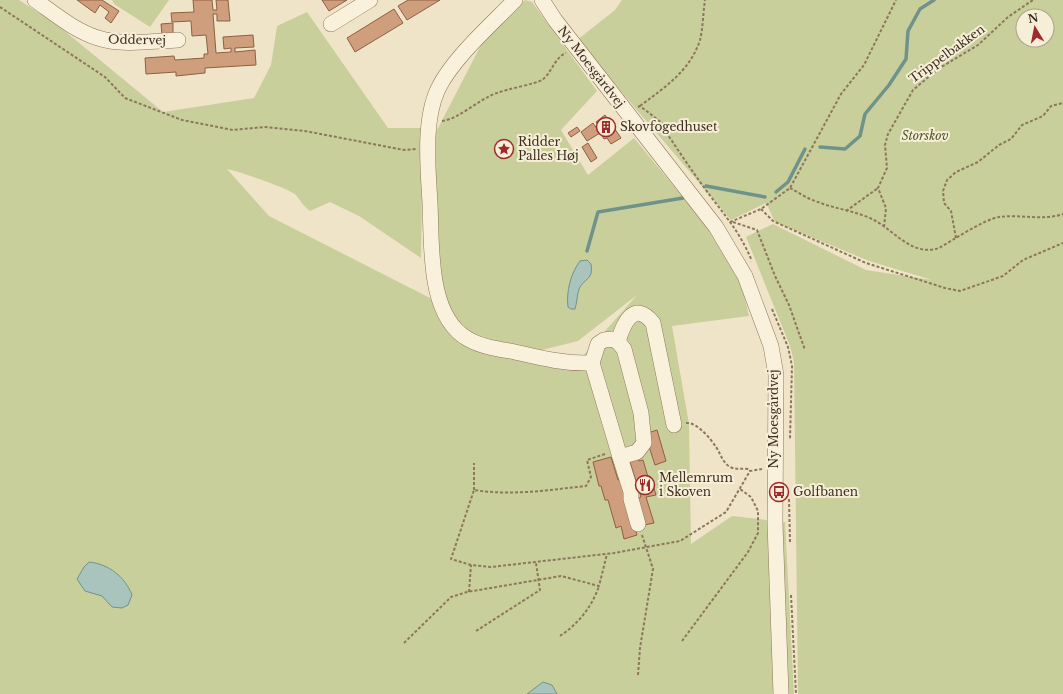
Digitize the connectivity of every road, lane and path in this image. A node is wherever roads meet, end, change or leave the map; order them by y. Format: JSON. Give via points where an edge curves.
{"nodes":[{"id":1,"x":35,"y":0,"type":"edge"},
{"id":2,"x":370,"y":0,"type":"edge"},
{"id":3,"x":515,"y":0,"type":"edge"},
{"id":4,"x":542,"y":0,"type":"edge"},
{"id":5,"x":705,"y":0,"type":"edge"},
{"id":6,"x":896,"y":0,"type":"edge"},
{"id":7,"x":1033,"y":0,"type":"edge"},
{"id":8,"x":0,"y":8,"type":"edge"},
{"id":9,"x":331,"y":24,"type":"dead end"},
{"id":10,"x":178,"y":40,"type":"dead end"},
{"id":11,"x":577,"y":48,"type":"junction"},
{"id":12,"x":1063,"y":103,"type":"edge"},
{"id":13,"x":640,"y":106,"type":"junction"},
{"id":14,"x":627,"y":113,"type":"junction"},
{"id":15,"x":429,"y":122,"type":"junction"},
{"id":16,"x":429,"y":146,"type":"junction"},
{"id":17,"x":790,"y":188,"type":"junction"},
{"id":18,"x":878,"y":188,"type":"junction"},
{"id":19,"x":761,"y":209,"type":"junction"},
{"id":20,"x":846,"y":211,"type":"junction"},
{"id":21,"x":1063,"y":214,"type":"edge"},
{"id":22,"x":731,"y":221,"type":"junction"},
{"id":23,"x":716,"y":227,"type":"junction"},
{"id":24,"x":884,"y":227,"type":"junction"},
{"id":25,"x":956,"y":238,"type":"junction"},
{"id":26,"x":1063,"y":243,"type":"edge"},
{"id":27,"x":618,"y":342,"type":"junction"},
{"id":28,"x":805,"y":350,"type":"dead end"},
{"id":29,"x":592,"y":363,"type":"junction"},
{"id":30,"x":674,"y":424,"type":"joint"},
{"id":31,"x":619,"y":454,"type":"junction"},
{"id":32,"x":474,"y":463,"type":"dead end"},
{"id":33,"x":761,"y":469,"type":"dead end"},
{"id":34,"x":750,"y":471,"type":"junction"},
{"id":35,"x":740,"y":489,"type":"junction"},
{"id":36,"x":474,"y":490,"type":"junction"},
{"id":37,"x":638,"y":524,"type":"joint"},
{"id":38,"x":646,"y":546,"type":"junction"},
{"id":39,"x":607,"y":554,"type":"junction"},
{"id":40,"x":536,"y":563,"type":"junction"},
{"id":41,"x":471,"y":565,"type":"junction"},
{"id":42,"x":537,"y":579,"type":"junction"},
{"id":43,"x":599,"y":586,"type":"junction"},
{"id":44,"x":469,"y":592,"type":"junction"},
{"id":45,"x":476,"y":631,"type":"dead end"},
{"id":46,"x":560,"y":636,"type":"dead end"},
{"id":47,"x":682,"y":640,"type":"dead end"},
{"id":48,"x":404,"y":643,"type":"dead end"},
{"id":49,"x":638,"y":675,"type":"dead end"},
{"id":50,"x":781,"y":694,"type":"edge"}],
"edges":[{"from":1,"to":10,"type":"street","name":"Oddervej","via":[[80,31],[99,38],[120,42]]},
{"from":2,"to":9,"type":"street"},
{"from":3,"to":15,"type":"street","via":[[457,62],[438,89]]},
{"from":4,"to":11,"type":"street","name":"Ny Moesgårdvej"},
{"from":5,"to":13,"type":"path","via":[[700,40],[688,63],[679,76]]},
{"from":6,"to":17,"type":"path","via":[[864,65],[841,94]]},
{"from":7,"to":18,"type":"path","name":"Trippelbakken","via":[[1008,17],[978,46],[938,69],[913,90],[888,134],[887,168]]},
{"from":8,"to":16,"type":"path","via":[[105,77],[125,98],[182,120],[234,130],[264,127],[306,131],[404,150]]},
{"from":11,"to":14,"type":"street","name":"Ny Moesgårdvej"},
{"from":11,"to":15,"type":"path","via":[[558,59],[539,81],[496,93],[445,121]]},
{"from":12,"to":25,"type":"path","via":[[1051,106],[1042,116],[1022,125],[1011,139],[947,180],[943,191],[944,203],[951,211]]},
{"from":13,"to":14,"type":"path"},
{"from":13,"to":22,"type":"path","via":[[662,123],[703,187]]},
{"from":14,"to":23,"type":"street","name":"Ny Moesgårdvej"},
{"from":15,"to":16,"type":"street"},
{"from":16,"to":29,"type":"street","via":[[428,177],[434,269],[438,296],[454,328],[468,339],[483,345],[571,364]]},
{"from":17,"to":19,"type":"path"},
{"from":17,"to":20,"type":"path","via":[[817,202]]},
{"from":18,"to":20,"type":"path"},
{"from":18,"to":24,"type":"path","via":[[886,208]]},
{"from":19,"to":22,"type":"path"},
{"from":19,"to":26,"type":"path","via":[[773,221],[866,263],[960,291],[1002,276],[1022,260]]},
{"from":20,"to":24,"type":"path","via":[[874,220]]},
{"from":21,"to":25,"type":"path","via":[[997,217]]},
{"from":22,"to":23,"type":"path"},
{"from":22,"to":28,"type":"path","via":[[757,230]]},
{"from":23,"to":50,"type":"street","name":"Ny Moesgårdvej","via":[[745,276],[771,346],[776,375],[775,523]]},
{"from":24,"to":25,"type":"path","via":[[904,242],[924,250],[939,248]]},
{"from":27,"to":29,"type":"street","via":[[612,339],[598,344]]},
{"from":27,"to":30,"type":"street","via":[[627,319],[633,315],[641,314],[648,317],[653,324]]},
{"from":27,"to":31,"type":"street","via":[[624,349],[641,412],[644,443],[637,452]]},
{"from":29,"to":31,"type":"street"},
{"from":30,"to":34,"type":"path","via":[[691,422],[716,447],[724,462],[730,467]]},
{"from":31,"to":36,"type":"path","via":[[587,460],[591,477],[586,486],[514,494]]},
{"from":31,"to":37,"type":"street","via":[[632,492],[631,499]]},
{"from":32,"to":36,"type":"path"},
{"from":33,"to":34,"type":"path"},
{"from":34,"to":35,"type":"path"},
{"from":35,"to":38,"type":"path","via":[[721,516],[680,541]]},
{"from":35,"to":47,"type":"path","via":[[751,497],[758,511],[758,533],[748,552]]},
{"from":36,"to":41,"type":"path","via":[[451,559]]},
{"from":37,"to":38,"type":"path"},
{"from":38,"to":39,"type":"path"},
{"from":38,"to":49,"type":"path","via":[[653,568]]},
{"from":39,"to":40,"type":"path"},
{"from":39,"to":43,"type":"path"},
{"from":40,"to":41,"type":"path","via":[[491,567]]},
{"from":40,"to":42,"type":"path"},
{"from":41,"to":44,"type":"path"},
{"from":42,"to":43,"type":"path","via":[[561,576]]},
{"from":42,"to":44,"type":"path"},
{"from":42,"to":45,"type":"path","via":[[540,590]]},
{"from":43,"to":46,"type":"path","via":[[586,612]]},
{"from":44,"to":48,"type":"path","via":[[451,597]]}]}
